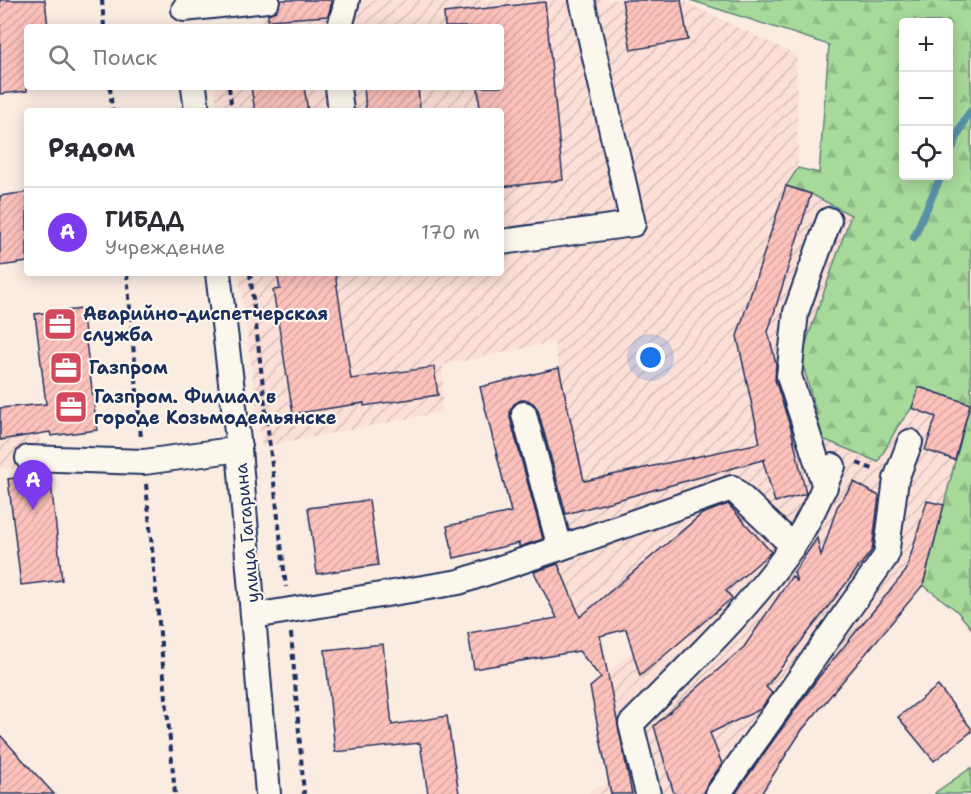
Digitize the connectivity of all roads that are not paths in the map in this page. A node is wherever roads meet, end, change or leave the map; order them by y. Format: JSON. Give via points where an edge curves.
{"nodes":[{"id":1,"x":267,"y":0,"type":"edge"},
{"id":2,"x":347,"y":0,"type":"edge"},
{"id":3,"x":582,"y":0,"type":"edge"},
{"id":4,"x":185,"y":12,"type":"edge"},
{"id":5,"x":341,"y":24,"type":"edge"},
{"id":6,"x":194,"y":90,"type":"edge"},
{"id":7,"x":338,"y":90,"type":"edge"},
{"id":8,"x":197,"y":108,"type":"edge"},
{"id":9,"x":341,"y":108,"type":"edge"},
{"id":10,"x":829,"y":220,"type":"dead end"},
{"id":11,"x":504,"y":242,"type":"edge"},
{"id":12,"x":218,"y":276,"type":"edge"},
{"id":13,"x":524,"y":414,"type":"dead end"},
{"id":14,"x":910,"y":442,"type":"dead end"},
{"id":15,"x":239,"y":449,"type":"junction"},
{"id":16,"x":28,"y":458,"type":"dead end"},
{"id":17,"x":793,"y":546,"type":"junction"},
{"id":18,"x":560,"y":548,"type":"junction"},
{"id":19,"x":254,"y":616,"type":"junction"},
{"id":20,"x":268,"y":794,"type":"edge"},
{"id":21,"x":648,"y":794,"type":"edge"},
{"id":22,"x":718,"y":794,"type":"edge"}],
"edges":[{"from":1,"to":4,"type":"street"},
{"from":2,"to":5,"type":"street"},
{"from":3,"to":11,"type":"street","via":[[633,224]]},
{"from":6,"to":8,"type":"street"},
{"from":7,"to":9,"type":"street"},
{"from":10,"to":17,"type":"street","via":[[796,312],[789,375],[829,476]]},
{"from":12,"to":15,"type":"street","name":"улица Гагарина"},
{"from":13,"to":18,"type":"street"},
{"from":14,"to":22,"type":"street","via":[[896,479],[886,556]]},
{"from":15,"to":16,"type":"street","via":[[144,462]]},
{"from":15,"to":19,"type":"street","name":"улица Гагарина"},
{"from":17,"to":18,"type":"street","via":[[732,488]]},
{"from":17,"to":21,"type":"street","via":[[736,617],[631,724]]},
{"from":18,"to":19,"type":"street","via":[[459,582]]},
{"from":19,"to":20,"type":"street","name":"улица Гагарина"}]}
